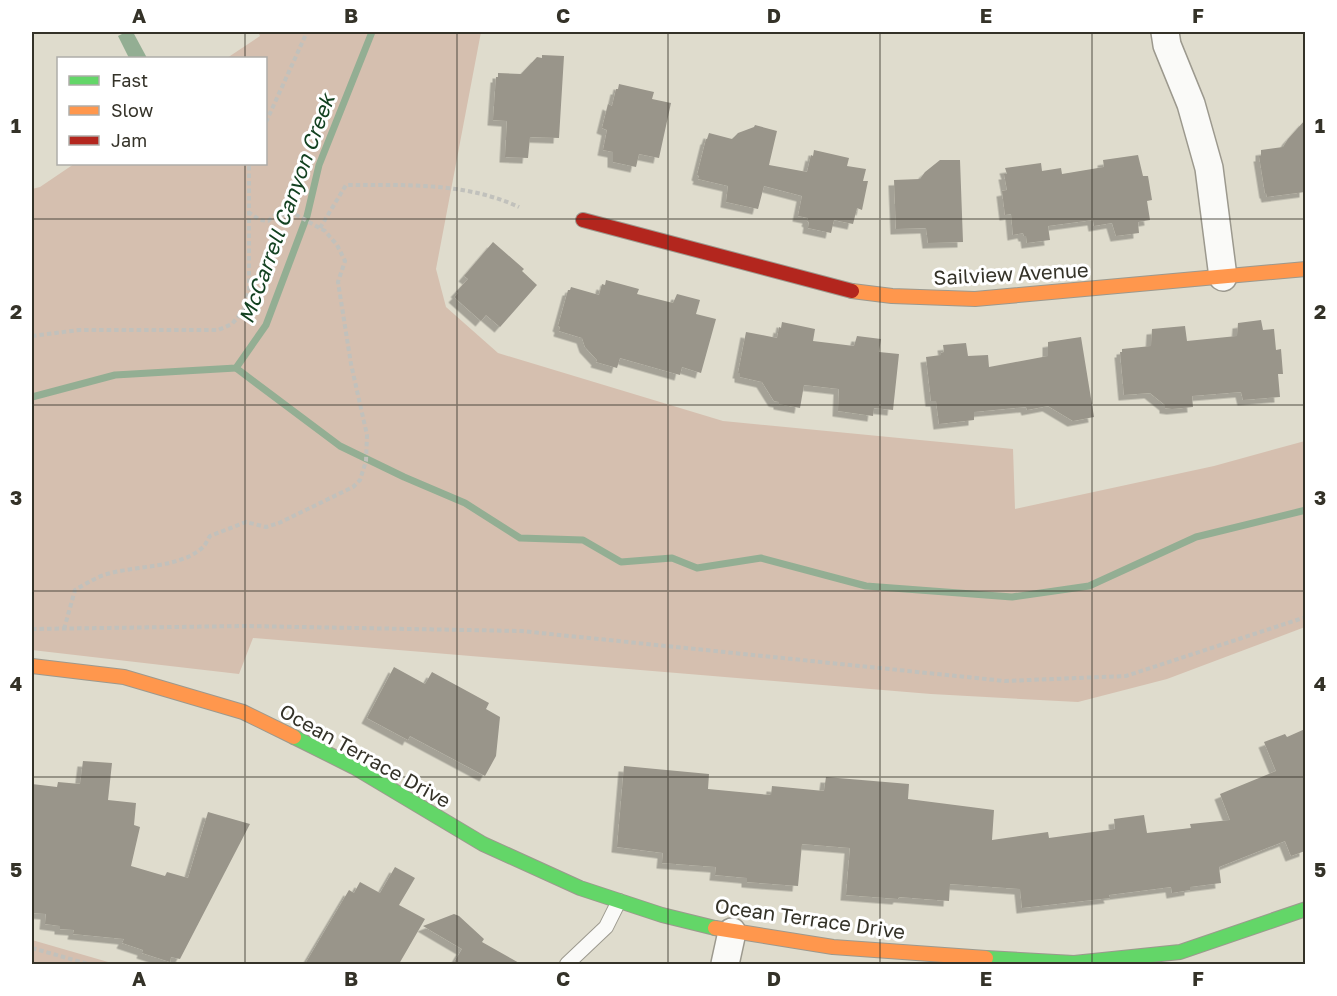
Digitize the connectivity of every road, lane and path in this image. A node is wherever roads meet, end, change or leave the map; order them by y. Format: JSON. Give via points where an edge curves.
{"nodes":[{"id":1,"x":307,"y":32,"type":"edge"},
{"id":2,"x":1165,"y":32,"type":"edge"},
{"id":3,"x":267,"y":120,"type":"edge"},
{"id":4,"x":249,"y":165,"type":"edge"},
{"id":5,"x":519,"y":207,"type":"dead end"},
{"id":6,"x":248,"y":212,"type":"junction"},
{"id":7,"x":583,"y":220,"type":"dead end"},
{"id":8,"x":320,"y":228,"type":"junction"},
{"id":9,"x":1305,"y":268,"type":"edge"},
{"id":10,"x":1223,"y":277,"type":"junction"},
{"id":11,"x":32,"y":336,"type":"edge"},
{"id":12,"x":1305,"y":617,"type":"edge"},
{"id":13,"x":32,"y":629,"type":"edge"},
{"id":14,"x":64,"y":629,"type":"junction"},
{"id":15,"x":32,"y":666,"type":"edge"},
{"id":16,"x":619,"y":900,"type":"junction"},
{"id":17,"x":1305,"y":909,"type":"edge"},
{"id":18,"x":732,"y":932,"type":"junction"},
{"id":19,"x":32,"y":948,"type":"edge"},
{"id":20,"x":88,"y":964,"type":"edge"},
{"id":21,"x":567,"y":964,"type":"edge"},
{"id":22,"x":725,"y":964,"type":"edge"}],
"edges":[{"from":1,"to":3,"type":"path"},
{"from":2,"to":10,"type":"street","via":[[1209,168]]},
{"from":4,"to":6,"type":"path"},
{"from":5,"to":8,"type":"path","via":[[460,189],[346,185]]},
{"from":6,"to":8,"type":"path","via":[[268,221],[293,213]]},
{"from":6,"to":11,"type":"path","via":[[249,290],[243,312],[232,324],[218,330],[79,330]]},
{"from":7,"to":10,"type":"street","name":"Sailview Avenue","via":[[840,289],[892,296],[975,299]]},
{"from":8,"to":14,"type":"path","via":[[338,245],[345,261],[338,282],[351,364],[368,435],[360,480],[279,523],[266,527],[246,522],[210,536],[200,549],[182,559],[92,580],[75,590]]},
{"from":9,"to":10,"type":"street","name":"Sailview Avenue"},
{"from":12,"to":14,"type":"path","via":[[1126,676],[1005,681],[521,631],[245,626]]},
{"from":13,"to":14,"type":"path"},
{"from":15,"to":16,"type":"street","name":"Ocean Terrace Drive","via":[[124,677],[243,712],[354,767],[483,844],[580,888]]},
{"from":16,"to":18,"type":"street","name":"Ocean Terrace Drive"},
{"from":16,"to":21,"type":"lane","via":[[606,927]]},
{"from":17,"to":18,"type":"street","name":"Ocean Terrace Drive","via":[[1180,952],[1074,963],[833,947]]},
{"from":18,"to":22,"type":"street"},
{"from":19,"to":20,"type":"path"}]}
